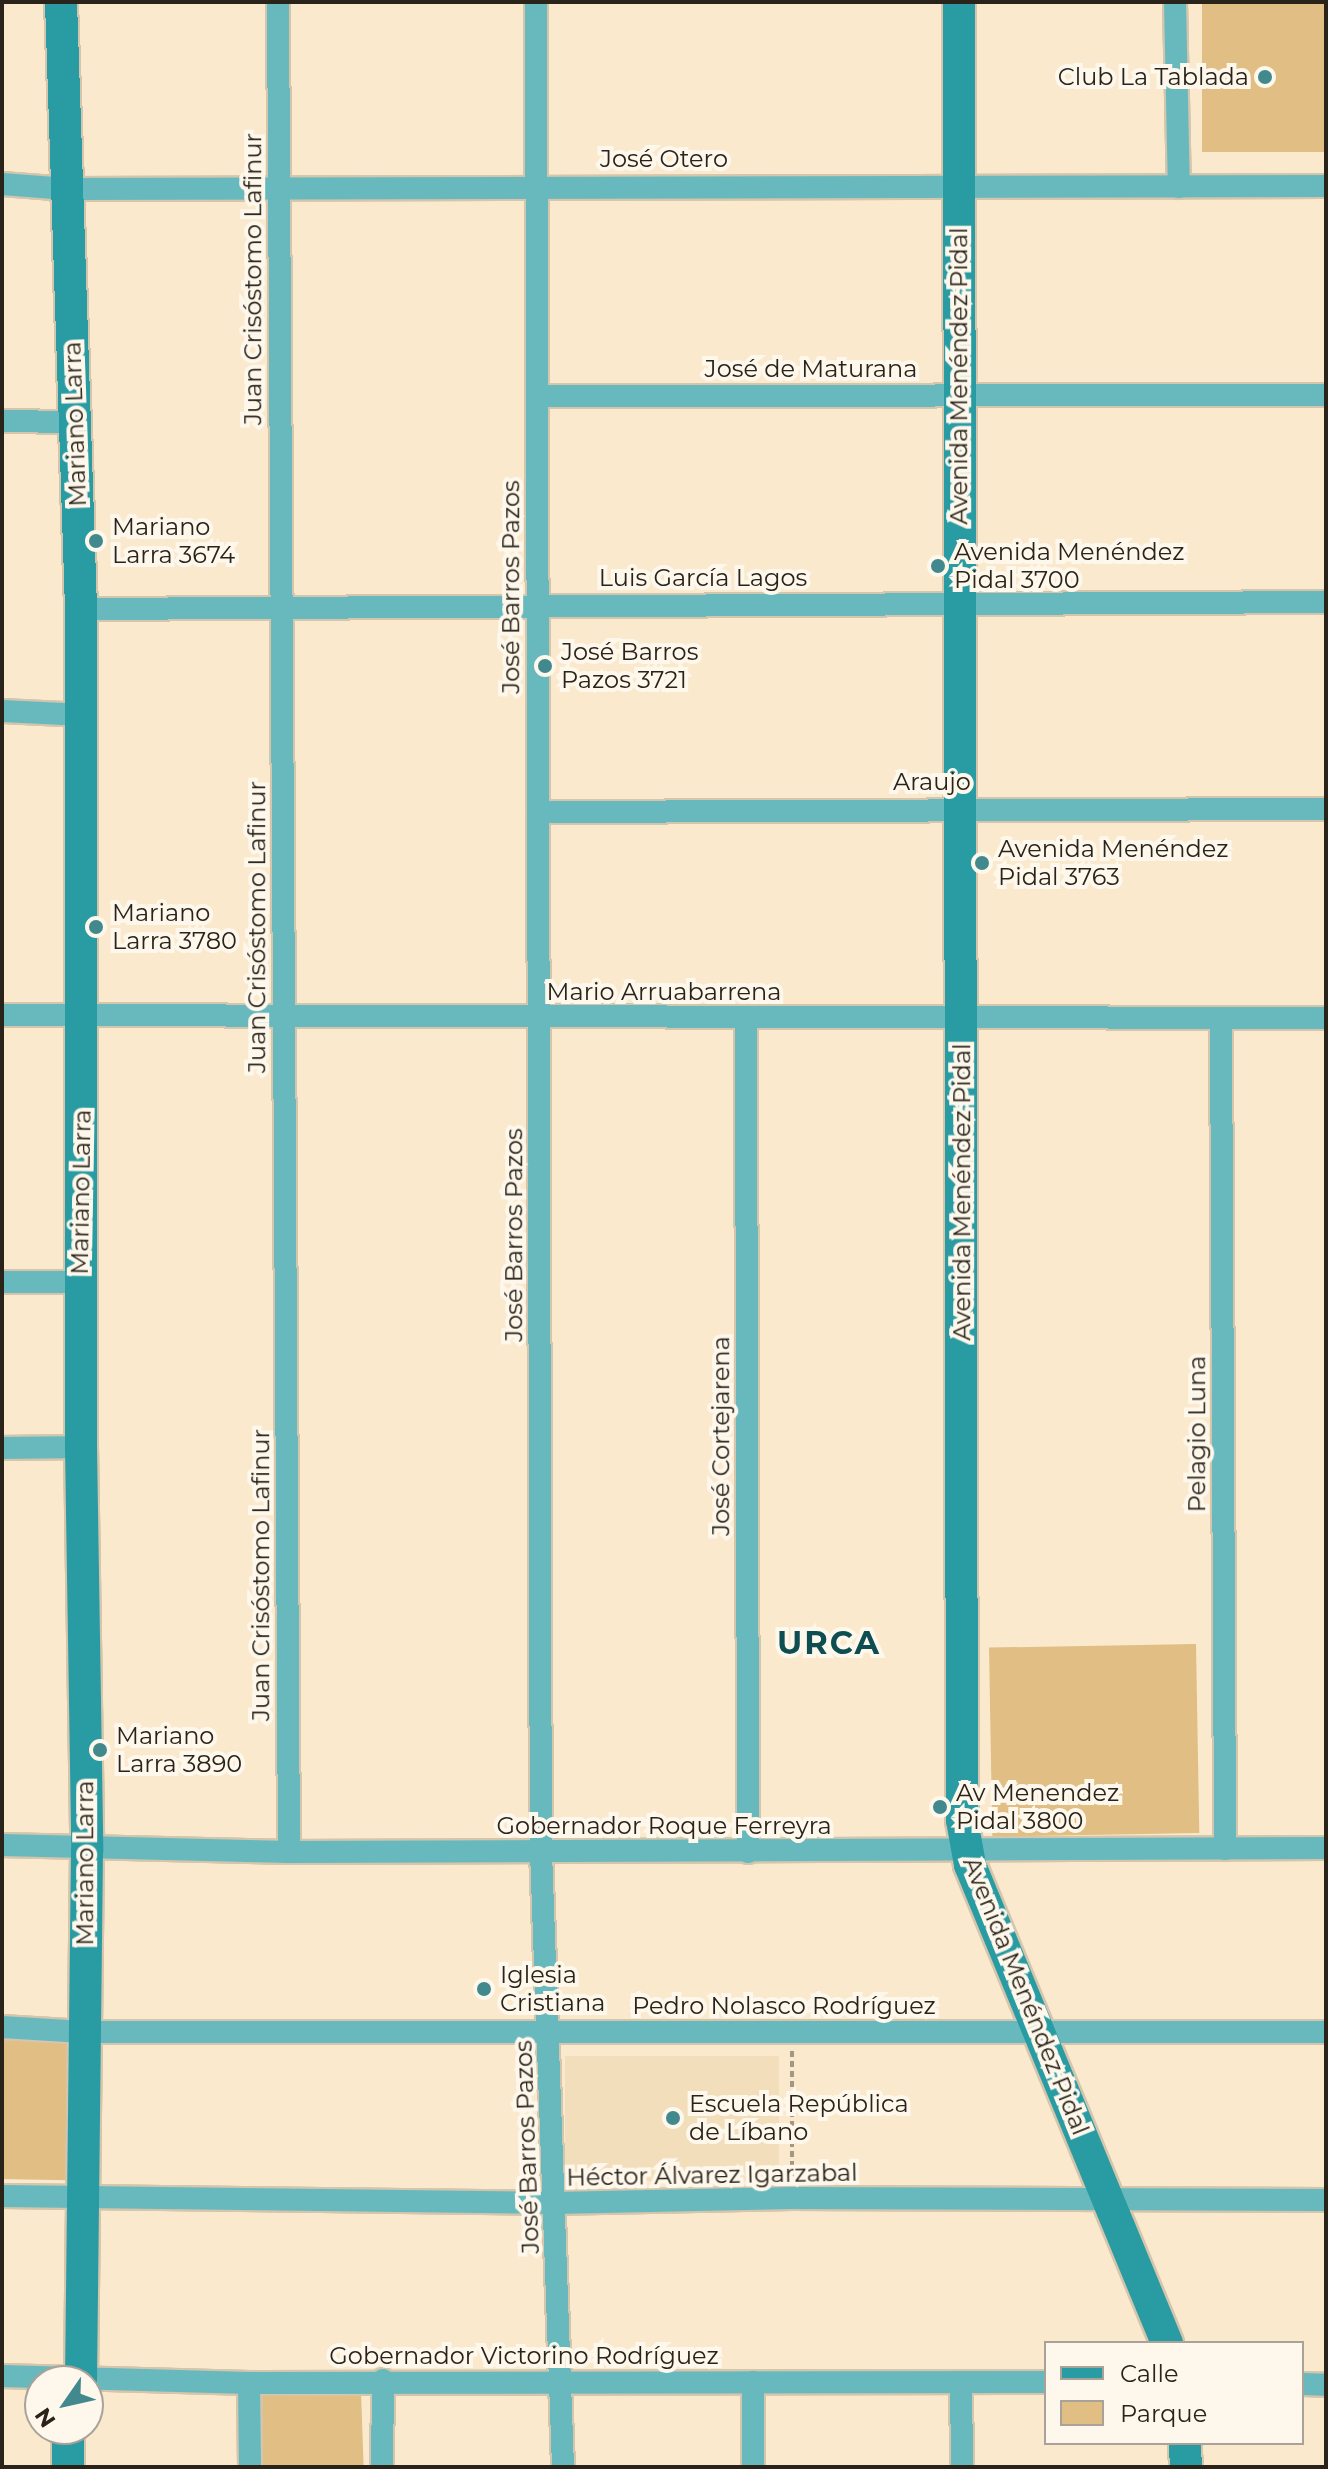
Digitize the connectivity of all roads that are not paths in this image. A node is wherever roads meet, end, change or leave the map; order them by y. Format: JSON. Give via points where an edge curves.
{"nodes":[{"id":1,"x":61,"y":2,"type":"edge"},
{"id":2,"x":278,"y":2,"type":"edge"},
{"id":3,"x":536,"y":2,"type":"edge"},
{"id":4,"x":959,"y":2,"type":"edge"},
{"id":5,"x":1175,"y":2,"type":"edge"},
{"id":6,"x":2,"y":184,"type":"edge"},
{"id":7,"x":533,"y":185,"type":"junction"},
{"id":8,"x":959,"y":186,"type":"junction"},
{"id":9,"x":1326,"y":186,"type":"edge"},
{"id":10,"x":1179,"y":187,"type":"junction"},
{"id":11,"x":278,"y":188,"type":"junction"},
{"id":12,"x":67,"y":189,"type":"junction"},
{"id":13,"x":959,"y":395,"type":"junction"},
{"id":14,"x":1326,"y":395,"type":"edge"},
{"id":15,"x":537,"y":396,"type":"junction"},
{"id":16,"x":2,"y":421,"type":"edge"},
{"id":17,"x":74,"y":422,"type":"junction"},
{"id":18,"x":959,"y":602,"type":"junction"},
{"id":19,"x":1326,"y":602,"type":"edge"},
{"id":20,"x":537,"y":604,"type":"junction"},
{"id":21,"x":81,"y":609,"type":"junction"},
{"id":22,"x":282,"y":609,"type":"junction"},
{"id":23,"x":2,"y":711,"type":"edge"},
{"id":24,"x":82,"y":715,"type":"junction"},
{"id":25,"x":962,"y":808,"type":"junction"},
{"id":26,"x":1326,"y":809,"type":"edge"},
{"id":27,"x":538,"y":812,"type":"junction"},
{"id":28,"x":2,"y":1015,"type":"edge"},
{"id":29,"x":283,"y":1017,"type":"junction"},
{"id":30,"x":539,"y":1017,"type":"junction"},
{"id":31,"x":1326,"y":1018,"type":"edge"},
{"id":32,"x":83,"y":1019,"type":"junction"},
{"id":33,"x":746,"y":1019,"type":"junction"},
{"id":34,"x":962,"y":1019,"type":"junction"},
{"id":35,"x":1221,"y":1019,"type":"junction"},
{"id":36,"x":2,"y":1282,"type":"edge"},
{"id":37,"x":81,"y":1282,"type":"junction"},
{"id":38,"x":81,"y":1447,"type":"junction"},
{"id":39,"x":2,"y":1448,"type":"edge"},
{"id":40,"x":2,"y":1845,"type":"edge"},
{"id":41,"x":1326,"y":1848,"type":"edge"},
{"id":42,"x":965,"y":1849,"type":"junction"},
{"id":43,"x":1225,"y":1849,"type":"junction"},
{"id":44,"x":87,"y":1851,"type":"junction"},
{"id":45,"x":289,"y":1852,"type":"junction"},
{"id":46,"x":541,"y":1852,"type":"junction"},
{"id":47,"x":748,"y":1852,"type":"junction"},
{"id":48,"x":2,"y":2027,"type":"edge"},
{"id":49,"x":84,"y":2032,"type":"junction"},
{"id":50,"x":550,"y":2032,"type":"junction"},
{"id":51,"x":1039,"y":2032,"type":"junction"},
{"id":52,"x":1326,"y":2032,"type":"edge"},
{"id":53,"x":2,"y":2196,"type":"edge"},
{"id":54,"x":83,"y":2200,"type":"junction"},
{"id":55,"x":1109,"y":2200,"type":"junction"},
{"id":56,"x":1326,"y":2200,"type":"edge"},
{"id":57,"x":554,"y":2203,"type":"junction"},
{"id":58,"x":1166,"y":2341,"type":"edge"},
{"id":59,"x":82,"y":2365,"type":"edge"},
{"id":60,"x":2,"y":2376,"type":"edge"},
{"id":61,"x":24,"y":2377,"type":"edge"},
{"id":62,"x":383,"y":2380,"type":"junction"},
{"id":63,"x":104,"y":2381,"type":"edge"},
{"id":64,"x":562,"y":2381,"type":"junction"},
{"id":65,"x":753,"y":2382,"type":"junction"},
{"id":66,"x":961,"y":2382,"type":"junction"},
{"id":67,"x":1044,"y":2382,"type":"edge"},
{"id":68,"x":249,"y":2383,"type":"junction"},
{"id":69,"x":1304,"y":2384,"type":"edge"},
{"id":70,"x":1326,"y":2385,"type":"edge"},
{"id":71,"x":68,"y":2445,"type":"edge"},
{"id":72,"x":1185,"y":2445,"type":"edge"},
{"id":73,"x":68,"y":2467,"type":"edge"},
{"id":74,"x":250,"y":2467,"type":"edge"},
{"id":75,"x":382,"y":2467,"type":"edge"},
{"id":76,"x":563,"y":2467,"type":"edge"},
{"id":77,"x":753,"y":2467,"type":"edge"},
{"id":78,"x":962,"y":2467,"type":"edge"},
{"id":79,"x":1186,"y":2467,"type":"edge"}],
"edges":[{"from":1,"to":12,"type":"main road","name":"Mariano Larra"},
{"from":2,"to":11,"type":"street","name":"Juan Crisóstomo Lafinur"},
{"from":3,"to":7,"type":"street","name":"José Barros Pazos"},
{"from":4,"to":8,"type":"main road","name":"Avenida Menéndez Pidal"},
{"from":5,"to":10,"type":"street"},
{"from":6,"to":12,"type":"street","name":"José Otero"},
{"from":7,"to":8,"type":"street","name":"José Otero"},
{"from":7,"to":11,"type":"street","name":"José Otero"},
{"from":7,"to":15,"type":"street","name":"José Barros Pazos"},
{"from":8,"to":10,"type":"street","name":"José Otero"},
{"from":8,"to":13,"type":"main road","name":"Avenida Menéndez Pidal"},
{"from":9,"to":10,"type":"street","name":"José Otero"},
{"from":11,"to":12,"type":"street","name":"José Otero"},
{"from":11,"to":22,"type":"street","name":"Juan Crisóstomo Lafinur"},
{"from":12,"to":17,"type":"main road","name":"Mariano Larra"},
{"from":13,"to":14,"type":"street","name":"José de Maturana"},
{"from":13,"to":15,"type":"street","name":"José de Maturana"},
{"from":13,"to":18,"type":"main road","name":"Avenida Menéndez Pidal"},
{"from":15,"to":20,"type":"street","name":"José Barros Pazos"},
{"from":16,"to":17,"type":"street"},
{"from":17,"to":21,"type":"main road","name":"Mariano Larra"},
{"from":18,"to":19,"type":"street","name":"Luis García Lagos"},
{"from":18,"to":20,"type":"street","name":"Luis García Lagos"},
{"from":18,"to":25,"type":"main road","name":"Avenida Menéndez Pidal"},
{"from":20,"to":22,"type":"street","name":"Luis García Lagos"},
{"from":20,"to":27,"type":"street","name":"José Barros Pazos"},
{"from":21,"to":22,"type":"street","name":"Luis García Lagos"},
{"from":21,"to":24,"type":"main road","name":"Mariano Larra"},
{"from":22,"to":29,"type":"street","name":"Juan Crisóstomo Lafinur"},
{"from":23,"to":24,"type":"street"},
{"from":24,"to":32,"type":"main road","name":"Mariano Larra"},
{"from":25,"to":26,"type":"street","name":"Araujo"},
{"from":25,"to":27,"type":"street","name":"Araujo"},
{"from":25,"to":34,"type":"main road","name":"Avenida Menéndez Pidal"},
{"from":27,"to":30,"type":"street","name":"José Barros Pazos"},
{"from":28,"to":32,"type":"street","name":"Mario Arruabarrena"},
{"from":29,"to":30,"type":"street","name":"Mario Arruabarrena"},
{"from":29,"to":32,"type":"street","name":"Mario Arruabarrena"},
{"from":29,"to":45,"type":"street","name":"Juan Crisóstomo Lafinur"},
{"from":30,"to":33,"type":"street","name":"Mario Arruabarrena"},
{"from":30,"to":46,"type":"street","name":"José Barros Pazos"},
{"from":31,"to":35,"type":"street","name":"Mario Arruabarrena"},
{"from":32,"to":37,"type":"main road","name":"Mariano Larra"},
{"from":33,"to":34,"type":"street","name":"Mario Arruabarrena"},
{"from":33,"to":47,"type":"street","name":"José Cortejarena"},
{"from":34,"to":35,"type":"street","name":"Mario Arruabarrena"},
{"from":34,"to":42,"type":"main road","name":"Avenida Menéndez Pidal"},
{"from":35,"to":43,"type":"street","name":"Pelagio Luna"},
{"from":36,"to":37,"type":"street"},
{"from":37,"to":38,"type":"main road","name":"Mariano Larra"},
{"from":38,"to":39,"type":"street"},
{"from":38,"to":44,"type":"main road","name":"Mariano Larra"},
{"from":40,"to":44,"type":"street","name":"Gobernador Roque Ferreyra"},
{"from":41,"to":43,"type":"street","name":"Gobernador Roque Ferreyra"},
{"from":42,"to":43,"type":"street","name":"Gobernador Roque Ferreyra"},
{"from":42,"to":47,"type":"street","name":"Gobernador Roque Ferreyra"},
{"from":42,"to":51,"type":"main road","name":"Avenida Menéndez Pidal"},
{"from":44,"to":45,"type":"street","name":"Gobernador Roque Ferreyra"},
{"from":44,"to":49,"type":"main road","name":"Mariano Larra"},
{"from":45,"to":46,"type":"street","name":"Gobernador Roque Ferreyra"},
{"from":46,"to":47,"type":"street","name":"Gobernador Roque Ferreyra"},
{"from":46,"to":50,"type":"street","name":"José Barros Pazos"},
{"from":48,"to":49,"type":"street","name":"Pedro Nolasco Rodríguez"},
{"from":49,"to":50,"type":"street","name":"Pedro Nolasco Rodríguez"},
{"from":49,"to":54,"type":"main road","name":"Mariano Larra"},
{"from":50,"to":51,"type":"street","name":"Pedro Nolasco Rodríguez"},
{"from":50,"to":57,"type":"street","name":"José Barros Pazos"},
{"from":51,"to":52,"type":"street","name":"Pedro Nolasco Rodríguez"},
{"from":51,"to":55,"type":"main road","name":"Avenida Menéndez Pidal"},
{"from":53,"to":54,"type":"street","name":"Héctor Álvarez Igarzabal"},
{"from":54,"to":57,"type":"street","name":"Héctor Álvarez Igarzabal"},
{"from":54,"to":59,"type":"main road","name":"Mariano Larra"},
{"from":55,"to":56,"type":"street","name":"Héctor Álvarez Igarzabal"},
{"from":55,"to":57,"type":"street","name":"Héctor Álvarez Igarzabal"},
{"from":55,"to":58,"type":"main road","name":"Avenida Menéndez Pidal"},
{"from":57,"to":64,"type":"street","name":"José Barros Pazos"},
{"from":60,"to":61,"type":"street","name":"Gobernador Victorino Rodríguez"},
{"from":62,"to":64,"type":"street","name":"Gobernador Victorino Rodríguez"},
{"from":62,"to":68,"type":"street","name":"Gobernador Victorino Rodríguez"},
{"from":62,"to":75,"type":"street"},
{"from":63,"to":68,"type":"street","name":"Gobernador Victorino Rodríguez"},
{"from":64,"to":65,"type":"street","name":"Gobernador Victorino Rodríguez"},
{"from":64,"to":76,"type":"street","name":"José Barros Pazos"},
{"from":65,"to":66,"type":"street","name":"Gobernador Victorino Rodríguez"},
{"from":65,"to":77,"type":"street"},
{"from":66,"to":67,"type":"street","name":"Gobernador Victorino Rodríguez"},
{"from":66,"to":78,"type":"street"},
{"from":68,"to":74,"type":"street"},
{"from":69,"to":70,"type":"street"},
{"from":71,"to":73,"type":"main road"},
{"from":72,"to":79,"type":"main road"}]}
